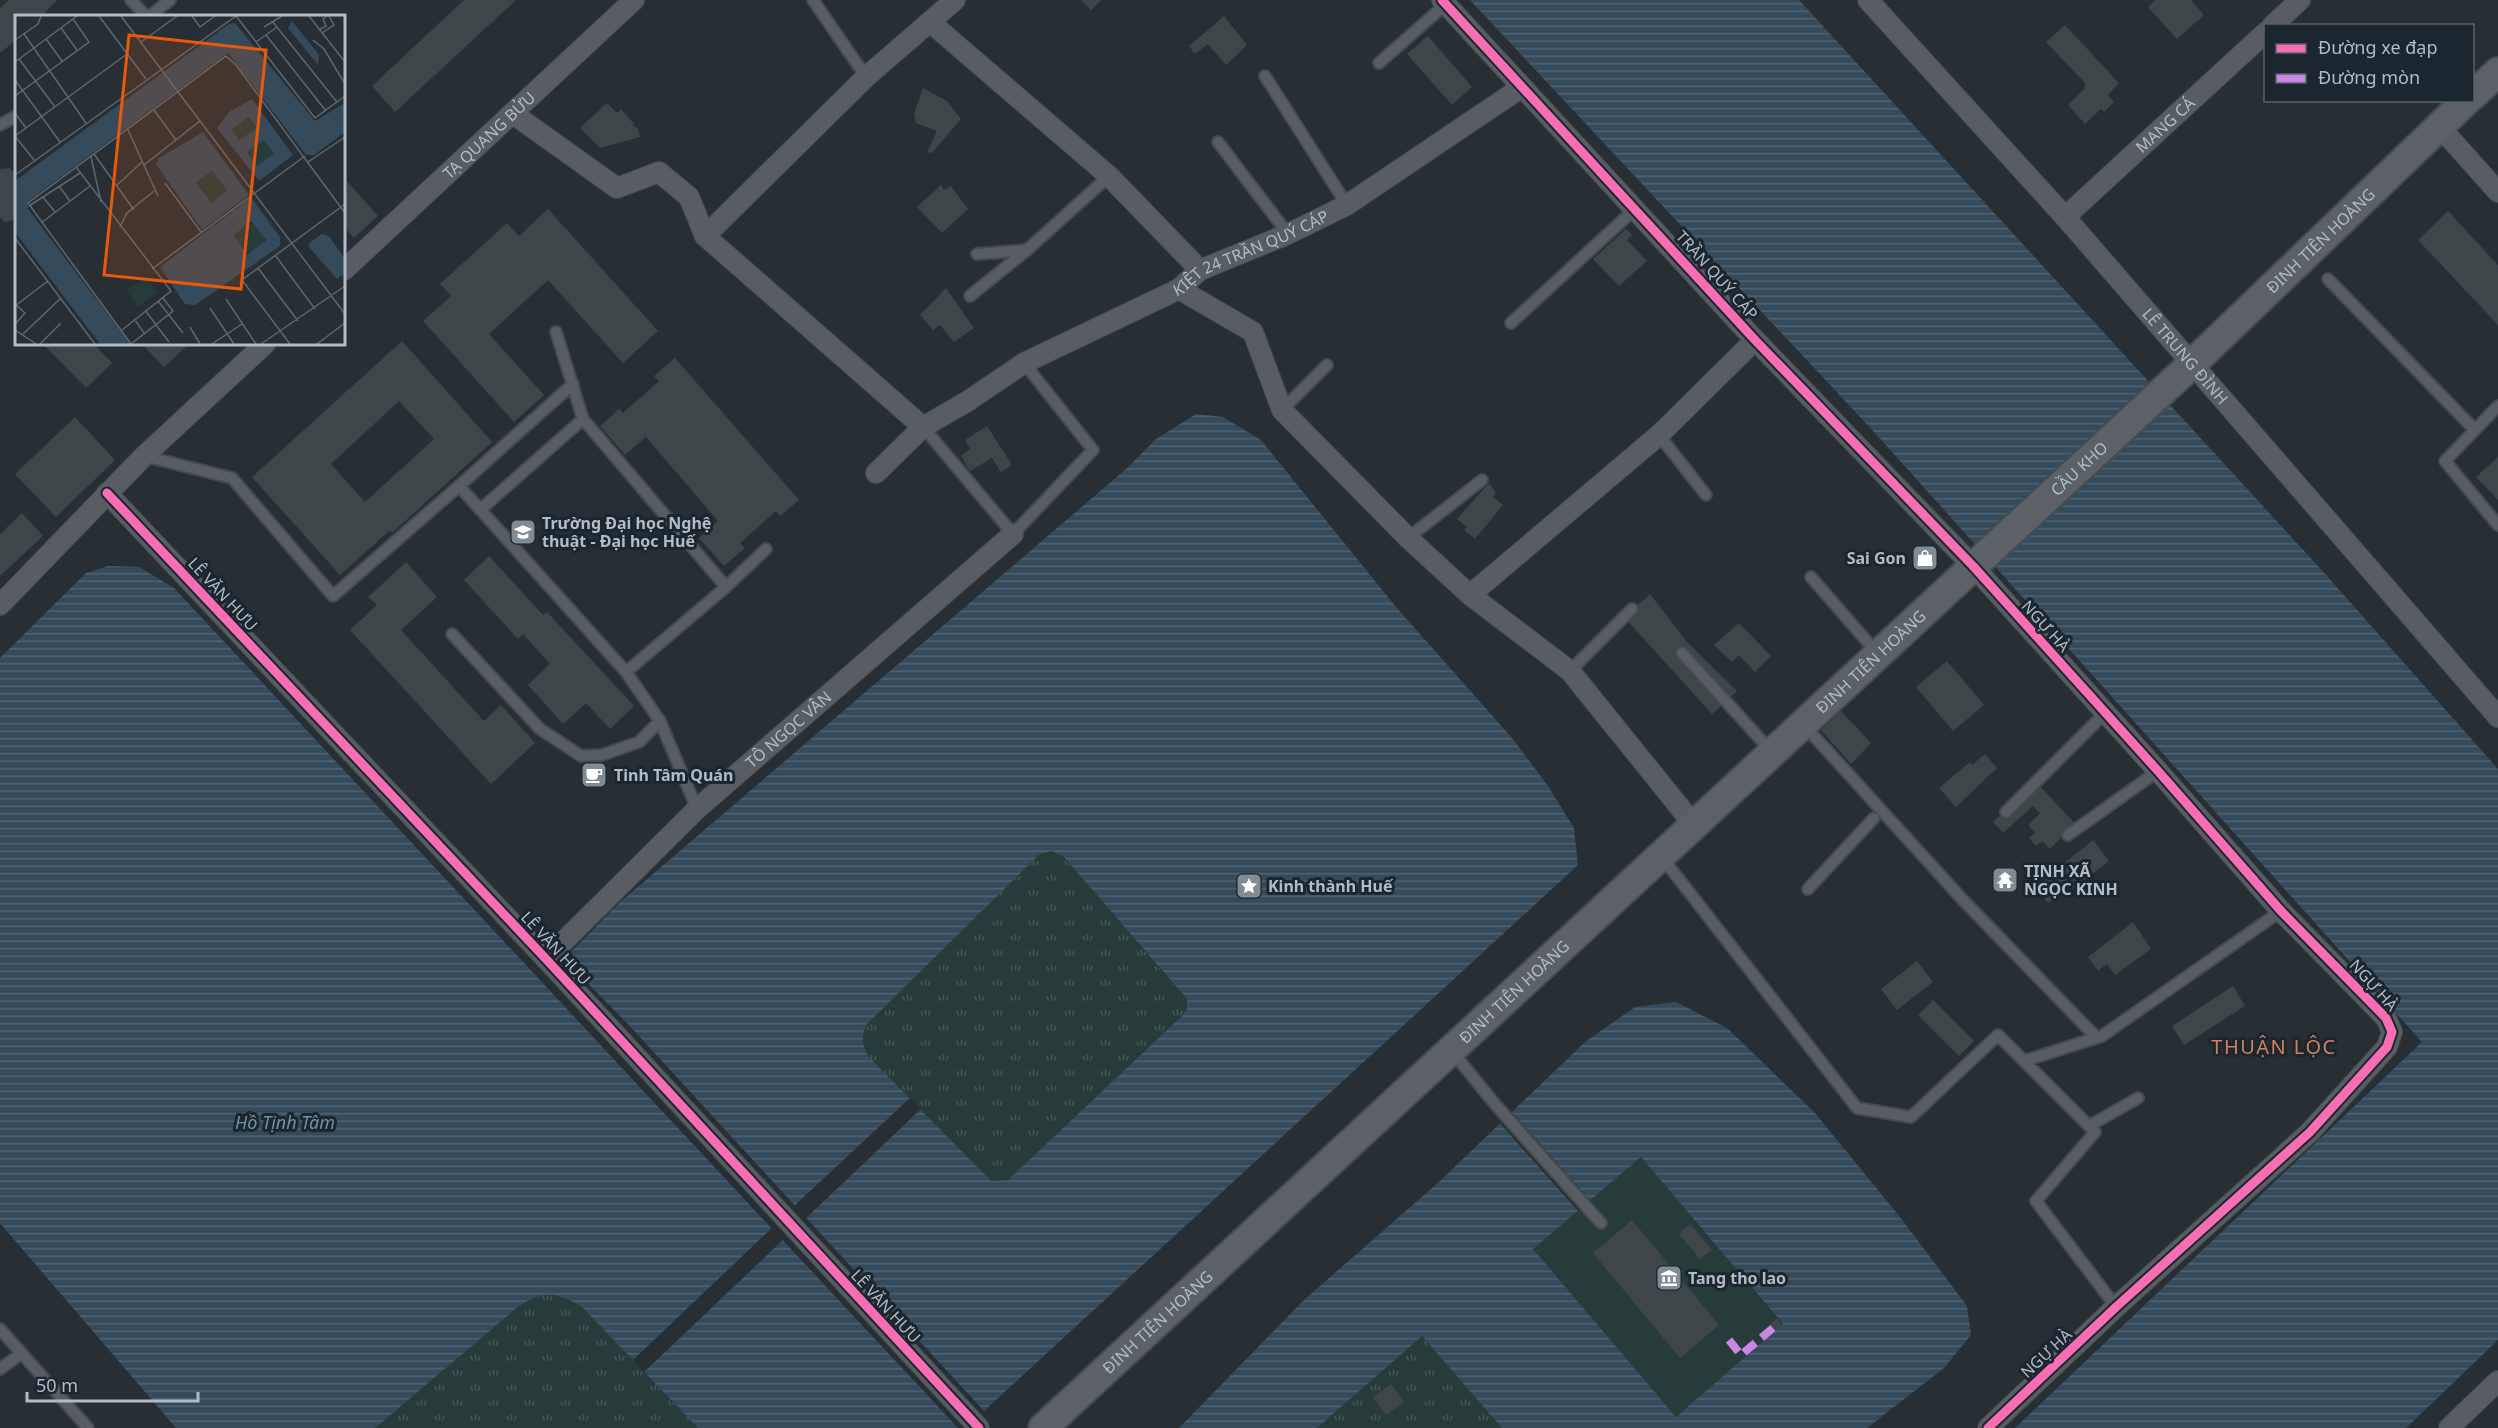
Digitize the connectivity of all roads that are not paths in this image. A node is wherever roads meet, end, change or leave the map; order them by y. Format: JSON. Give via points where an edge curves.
{"nodes":[{"id":1,"x":131,"y":0,"type":"edge"},
{"id":2,"x":170,"y":0,"type":"edge"},
{"id":3,"x":634,"y":0,"type":"edge"},
{"id":4,"x":813,"y":0,"type":"edge"},
{"id":5,"x":955,"y":0,"type":"edge"},
{"id":6,"x":1868,"y":0,"type":"edge"},
{"id":7,"x":2300,"y":0,"type":"edge"},
{"id":8,"x":1444,"y":2,"type":"edge"},
{"id":9,"x":147,"y":15,"type":"edge"},
{"id":10,"x":149,"y":15,"type":"edge"},
{"id":11,"x":930,"y":22,"type":"junction"},
{"id":12,"x":2274,"y":24,"type":"edge"},
{"id":13,"x":2264,"y":33,"type":"edge"},
{"id":14,"x":1379,"y":63,"type":"dead end"},
{"id":15,"x":2498,"y":72,"type":"edge"},
{"id":16,"x":1266,"y":76,"type":"dead end"},
{"id":17,"x":866,"y":77,"type":"junction"},
{"id":18,"x":1522,"y":87,"type":"junction"},
{"id":19,"x":2474,"y":94,"type":"edge"},
{"id":20,"x":2465,"y":102,"type":"edge"},
{"id":21,"x":512,"y":113,"type":"junction"},
{"id":22,"x":15,"y":117,"type":"edge"},
{"id":23,"x":0,"y":125,"type":"edge"},
{"id":24,"x":2439,"y":126,"type":"junction"},
{"id":25,"x":1218,"y":142,"type":"dead end"},
{"id":26,"x":1108,"y":176,"type":"junction"},
{"id":27,"x":2498,"y":192,"type":"edge"},
{"id":28,"x":1347,"y":205,"type":"junction"},
{"id":29,"x":1636,"y":208,"type":"junction"},
{"id":30,"x":2065,"y":217,"type":"junction"},
{"id":31,"x":1288,"y":234,"type":"junction"},
{"id":32,"x":705,"y":236,"type":"junction"},
{"id":33,"x":1027,"y":250,"type":"junction"},
{"id":34,"x":977,"y":254,"type":"dead end"},
{"id":35,"x":345,"y":269,"type":"edge"},
{"id":36,"x":1200,"y":270,"type":"junction"},
{"id":37,"x":2328,"y":279,"type":"dead end"},
{"id":38,"x":1179,"y":289,"type":"junction"},
{"id":39,"x":970,"y":296,"type":"dead end"},
{"id":40,"x":1511,"y":323,"type":"dead end"},
{"id":41,"x":556,"y":332,"type":"dead end"},
{"id":42,"x":1755,"y":340,"type":"junction"},
{"id":43,"x":264,"y":345,"type":"edge"},
{"id":44,"x":1024,"y":363,"type":"junction"},
{"id":45,"x":1327,"y":365,"type":"dead end"},
{"id":46,"x":2183,"y":372,"type":"junction"},
{"id":47,"x":573,"y":384,"type":"junction"},
{"id":48,"x":2498,"y":406,"type":"edge"},
{"id":49,"x":1282,"y":410,"type":"junction"},
{"id":50,"x":583,"y":419,"type":"junction"},
{"id":51,"x":923,"y":427,"type":"junction"},
{"id":52,"x":2474,"y":429,"type":"junction"},
{"id":53,"x":1659,"y":435,"type":"junction"},
{"id":54,"x":144,"y":456,"type":"junction"},
{"id":55,"x":876,"y":473,"type":"dead end"},
{"id":56,"x":1482,"y":480,"type":"dead end"},
{"id":57,"x":459,"y":486,"type":"junction"},
{"id":58,"x":108,"y":493,"type":"junction"},
{"id":59,"x":1706,"y":495,"type":"dead end"},
{"id":60,"x":480,"y":510,"type":"junction"},
{"id":61,"x":2498,"y":525,"type":"edge"},
{"id":62,"x":1012,"y":534,"type":"junction"},
{"id":63,"x":1408,"y":538,"type":"junction"},
{"id":64,"x":766,"y":549,"type":"dead end"},
{"id":65,"x":1978,"y":561,"type":"junction"},
{"id":66,"x":1810,"y":577,"type":"dead end"},
{"id":67,"x":726,"y":586,"type":"junction"},
{"id":68,"x":1470,"y":595,"type":"junction"},
{"id":69,"x":0,"y":605,"type":"edge"},
{"id":70,"x":1632,"y":609,"type":"dead end"},
{"id":71,"x":452,"y":634,"type":"dead end"},
{"id":72,"x":1682,"y":653,"type":"dead end"},
{"id":73,"x":1878,"y":654,"type":"junction"},
{"id":74,"x":1570,"y":671,"type":"junction"},
{"id":75,"x":626,"y":672,"type":"junction"},
{"id":76,"x":2105,"y":713,"type":"junction"},
{"id":77,"x":2498,"y":717,"type":"edge"},
{"id":78,"x":660,"y":721,"type":"junction"},
{"id":79,"x":1803,"y":724,"type":"junction"},
{"id":80,"x":1772,"y":752,"type":"junction"},
{"id":81,"x":2158,"y":771,"type":"junction"},
{"id":82,"x":698,"y":809,"type":"junction"},
{"id":83,"x":2006,"y":812,"type":"dead end"},
{"id":84,"x":1874,"y":818,"type":"dead end"},
{"id":85,"x":1694,"y":825,"type":"junction"},
{"id":86,"x":2068,"y":835,"type":"dead end"},
{"id":87,"x":1660,"y":856,"type":"junction"},
{"id":88,"x":1808,"y":889,"type":"dead end"},
{"id":89,"x":2281,"y":911,"type":"junction"},
{"id":90,"x":546,"y":959,"type":"junction"},
{"id":91,"x":2097,"y":1038,"type":"junction"},
{"id":92,"x":1451,"y":1050,"type":"junction"},
{"id":93,"x":2024,"y":1061,"type":"junction"},
{"id":94,"x":2138,"y":1098,"type":"dead end"},
{"id":95,"x":2089,"y":1126,"type":"junction"},
{"id":96,"x":1601,"y":1223,"type":"dead end"},
{"id":97,"x":2116,"y":1307,"type":"junction"},
{"id":98,"x":0,"y":1329,"type":"edge"},
{"id":99,"x":22,"y":1353,"type":"junction"},
{"id":100,"x":0,"y":1369,"type":"edge"},
{"id":101,"x":2498,"y":1381,"type":"edge"},
{"id":102,"x":88,"y":1428,"type":"edge"},
{"id":103,"x":979,"y":1428,"type":"edge"},
{"id":104,"x":1043,"y":1428,"type":"edge"},
{"id":105,"x":1988,"y":1428,"type":"edge"},
{"id":106,"x":2449,"y":1428,"type":"edge"}],
"edges":[{"from":1,"to":9,"type":"lane"},
{"from":2,"to":10,"type":"lane"},
{"from":3,"to":21,"type":"street","name":"TẠ QUANG BỬU"},
{"from":4,"to":17,"type":"lane"},
{"from":5,"to":11,"type":"street"},
{"from":6,"to":30,"type":"street","name":"LÊ TRUNG ĐÌNH"},
{"from":7,"to":12,"type":"street"},
{"from":8,"to":14,"type":"lane"},
{"from":8,"to":18,"type":"street","name":"TRẦN QUÝ CÁP"},
{"from":11,"to":17,"type":"street"},
{"from":11,"to":26,"type":"street"},
{"from":13,"to":30,"type":"street","name":"MANG CÁ"},
{"from":15,"to":19,"type":"main road"},
{"from":16,"to":28,"type":"lane"},
{"from":17,"to":32,"type":"street"},
{"from":18,"to":28,"type":"street","name":"KIỆT 24 TRẦN QUÝ CÁP"},
{"from":18,"to":29,"type":"street","name":"TRẦN QUÝ CÁP"},
{"from":20,"to":24,"type":"main road","name":"ĐINH TIÊN HOÀNG"},
{"from":21,"to":32,"type":"street","via":[[617,188],[659,172],[689,197]]},
{"from":21,"to":35,"type":"street","name":"TẠ QUANG BỬU"},
{"from":22,"to":23,"type":"lane"},
{"from":24,"to":27,"type":"street"},
{"from":24,"to":46,"type":"main road","name":"ĐINH TIÊN HOÀNG"},
{"from":25,"to":31,"type":"lane"},
{"from":26,"to":33,"type":"lane"},
{"from":26,"to":36,"type":"street"},
{"from":28,"to":31,"type":"street","name":"KIỆT 24 TRẦN QUÝ CÁP"},
{"from":29,"to":40,"type":"lane"},
{"from":29,"to":42,"type":"street","name":"TRẦN QUÝ CÁP"},
{"from":30,"to":46,"type":"street","name":"LÊ TRUNG ĐÌNH"},
{"from":31,"to":36,"type":"street","name":"KIỆT 24 TRẦN QUÝ CÁP"},
{"from":32,"to":51,"type":"street"},
{"from":33,"to":34,"type":"lane"},
{"from":33,"to":39,"type":"lane"},
{"from":36,"to":38,"type":"street","name":"KIỆT 24 TRẦN QUÝ CÁP"},
{"from":37,"to":52,"type":"lane"},
{"from":38,"to":44,"type":"street","name":"KIỆT 24 TRẦN QUÝ CÁP"},
{"from":38,"to":49,"type":"street","via":[[1253,332]]},
{"from":41,"to":47,"type":"lane"},
{"from":42,"to":53,"type":"street"},
{"from":42,"to":65,"type":"street","name":"TRẦN QUÝ CÁP"},
{"from":43,"to":54,"type":"street"},
{"from":44,"to":51,"type":"street","name":"KIỆT 24 TRẦN QUÝ CÁP"},
{"from":44,"to":62,"type":"lane","via":[[1093,450]]},
{"from":45,"to":49,"type":"lane"},
{"from":46,"to":65,"type":"main road","name":"CẦU KHO"},
{"from":46,"to":77,"type":"street","name":"LÊ TRUNG ĐÌNH"},
{"from":47,"to":50,"type":"lane"},
{"from":47,"to":57,"type":"lane"},
{"from":48,"to":52,"type":"lane"},
{"from":49,"to":63,"type":"street"},
{"from":50,"to":60,"type":"lane"},
{"from":50,"to":67,"type":"lane"},
{"from":51,"to":55,"type":"street","name":"KIỆT 24 TRẦN QUÝ CÁP"},
{"from":51,"to":62,"type":"lane"},
{"from":52,"to":61,"type":"lane","via":[[2445,461]]},
{"from":53,"to":59,"type":"lane"},
{"from":53,"to":68,"type":"street"},
{"from":54,"to":57,"type":"lane","via":[[232,478],[333,596]]},
{"from":54,"to":58,"type":"street"},
{"from":56,"to":63,"type":"lane"},
{"from":57,"to":60,"type":"lane"},
{"from":58,"to":69,"type":"street"},
{"from":58,"to":90,"type":"street","name":"LÊ VĂN HƯU"},
{"from":60,"to":75,"type":"lane"},
{"from":62,"to":82,"type":"street","name":"TÔ NGỌC VÂN"},
{"from":63,"to":68,"type":"street"},
{"from":64,"to":67,"type":"lane"},
{"from":65,"to":73,"type":"main road","name":"ĐINH TIÊN HOÀNG"},
{"from":65,"to":76,"type":"street","name":"NGỰ HÀ"},
{"from":66,"to":73,"type":"lane"},
{"from":67,"to":75,"type":"lane"},
{"from":68,"to":74,"type":"street"},
{"from":70,"to":74,"type":"lane"},
{"from":71,"to":78,"type":"lane","via":[[540,729],[581,756],[639,742]]},
{"from":72,"to":80,"type":"lane"},
{"from":73,"to":79,"type":"main road","name":"ĐINH TIÊN HOÀNG"},
{"from":74,"to":85,"type":"street"},
{"from":75,"to":78,"type":"lane"},
{"from":76,"to":81,"type":"street","name":"NGỰ HÀ"},
{"from":76,"to":83,"type":"lane"},
{"from":78,"to":82,"type":"lane"},
{"from":79,"to":80,"type":"main road","name":"ĐINH TIÊN HOÀNG"},
{"from":79,"to":91,"type":"lane","via":[[1963,900]]},
{"from":80,"to":85,"type":"main road","name":"ĐINH TIÊN HOÀNG"},
{"from":81,"to":86,"type":"lane"},
{"from":81,"to":89,"type":"street","name":"NGỰ HÀ"},
{"from":82,"to":90,"type":"street","name":"TÔ NGỌC VÂN"},
{"from":84,"to":88,"type":"lane"},
{"from":85,"to":87,"type":"main road","name":"ĐINH TIÊN HOÀNG"},
{"from":87,"to":92,"type":"main road","name":"ĐINH TIÊN HOÀNG"},
{"from":87,"to":93,"type":"lane","via":[[1857,1108],[1911,1117],[1998,1035]]},
{"from":89,"to":91,"type":"lane"},
{"from":89,"to":97,"type":"street","name":"NGỰ HÀ","via":[[2386,1018],[2392,1032],[2387,1047],[2310,1132]]},
{"from":90,"to":103,"type":"street","name":"LÊ VĂN HƯU"},
{"from":91,"to":93,"type":"lane"},
{"from":92,"to":96,"type":"lane"},
{"from":92,"to":104,"type":"main road","name":"ĐINH TIÊN HOÀNG"},
{"from":93,"to":95,"type":"lane"},
{"from":94,"to":95,"type":"lane"},
{"from":95,"to":97,"type":"lane","via":[[2095,1132],[2036,1200]]},
{"from":97,"to":105,"type":"street","name":"NGỰ HÀ"},
{"from":98,"to":99,"type":"lane"},
{"from":99,"to":100,"type":"lane"},
{"from":99,"to":102,"type":"lane"},
{"from":101,"to":106,"type":"street"}]}
